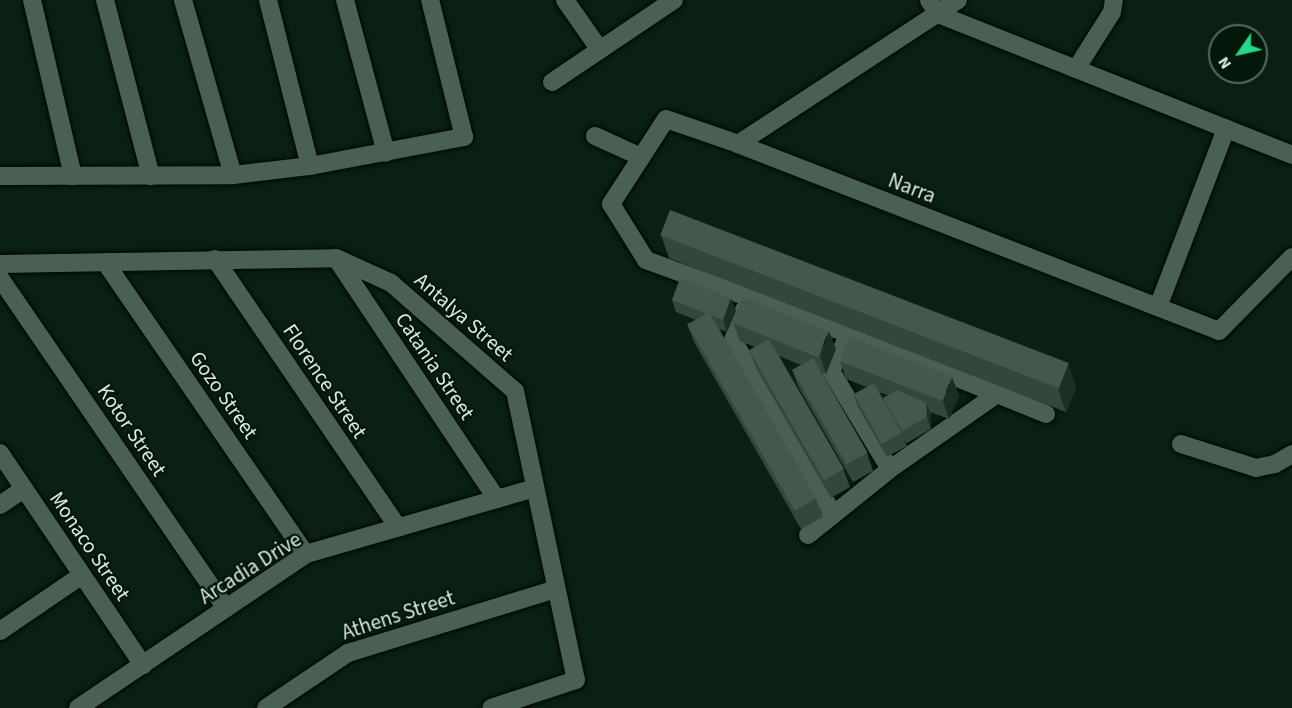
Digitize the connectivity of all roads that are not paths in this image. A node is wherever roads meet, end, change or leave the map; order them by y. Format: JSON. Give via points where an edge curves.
{"nodes":[{"id":1,"x":32,"y":0,"type":"edge"},
{"id":2,"x":105,"y":0,"type":"edge"},
{"id":3,"x":183,"y":0,"type":"edge"},
{"id":4,"x":268,"y":0,"type":"edge"},
{"id":5,"x":345,"y":0,"type":"edge"},
{"id":6,"x":430,"y":0,"type":"edge"},
{"id":7,"x":565,"y":0,"type":"edge"},
{"id":8,"x":674,"y":0,"type":"edge"},
{"id":9,"x":958,"y":0,"type":"edge"},
{"id":10,"x":1114,"y":0,"type":"edge"},
{"id":11,"x":933,"y":7,"type":"edge"},
{"id":12,"x":600,"y":50,"type":"junction"},
{"id":13,"x":1076,"y":69,"type":"junction"},
{"id":14,"x":552,"y":82,"type":"dead end"},
{"id":15,"x":1226,"y":129,"type":"junction"},
{"id":16,"x":595,"y":136,"type":"dead end"},
{"id":17,"x":738,"y":144,"type":"junction"},
{"id":18,"x":386,"y":153,"type":"junction"},
{"id":19,"x":1292,"y":155,"type":"edge"},
{"id":20,"x":641,"y":157,"type":"junction"},
{"id":21,"x":310,"y":166,"type":"junction"},
{"id":22,"x":233,"y":175,"type":"junction"},
{"id":23,"x":0,"y":176,"type":"edge"},
{"id":24,"x":73,"y":176,"type":"junction"},
{"id":25,"x":151,"y":176,"type":"junction"},
{"id":26,"x":1292,"y":257,"type":"edge"},
{"id":27,"x":336,"y":258,"type":"junction"},
{"id":28,"x":215,"y":259,"type":"junction"},
{"id":29,"x":105,"y":262,"type":"junction"},
{"id":30,"x":0,"y":264,"type":"edge"},
{"id":31,"x":0,"y":278,"type":"edge"},
{"id":32,"x":748,"y":299,"type":"junction"},
{"id":33,"x":1158,"y":307,"type":"junction"},
{"id":34,"x":849,"y":334,"type":"junction"},
{"id":35,"x":997,"y":394,"type":"junction"},
{"id":36,"x":1046,"y":414,"type":"dead end"},
{"id":37,"x":1181,"y":444,"type":"dead end"},
{"id":38,"x":0,"y":453,"type":"edge"},
{"id":39,"x":1292,"y":454,"type":"edge"},
{"id":40,"x":890,"y":469,"type":"junction"},
{"id":41,"x":534,"y":488,"type":"junction"},
{"id":42,"x":24,"y":489,"type":"junction"},
{"id":43,"x":497,"y":499,"type":"junction"},
{"id":44,"x":0,"y":505,"type":"edge"},
{"id":45,"x":832,"y":514,"type":"junction"},
{"id":46,"x":398,"y":527,"type":"junction"},
{"id":47,"x":808,"y":535,"type":"dead end"},
{"id":48,"x":306,"y":554,"type":"junction"},
{"id":49,"x":82,"y":575,"type":"junction"},
{"id":50,"x":556,"y":589,"type":"junction"},
{"id":51,"x":226,"y":608,"type":"junction"},
{"id":52,"x":0,"y":631,"type":"edge"},
{"id":53,"x":143,"y":664,"type":"junction"},
{"id":54,"x":78,"y":708,"type":"edge"},
{"id":55,"x":266,"y":708,"type":"edge"},
{"id":56,"x":491,"y":708,"type":"edge"}],
"edges":[{"from":1,"to":24,"type":"street"},
{"from":2,"to":25,"type":"street"},
{"from":3,"to":22,"type":"street"},
{"from":4,"to":21,"type":"street"},
{"from":5,"to":18,"type":"street"},
{"from":6,"to":18,"type":"street","via":[[464,137]]},
{"from":7,"to":12,"type":"street"},
{"from":8,"to":12,"type":"street"},
{"from":9,"to":11,"type":"street"},
{"from":10,"to":13,"type":"street","via":[[1112,12]]},
{"from":11,"to":13,"type":"street"},
{"from":11,"to":17,"type":"street"},
{"from":12,"to":14,"type":"street"},
{"from":13,"to":15,"type":"street"},
{"from":15,"to":19,"type":"street"},
{"from":15,"to":33,"type":"street"},
{"from":16,"to":20,"type":"street"},
{"from":17,"to":20,"type":"street","name":"Narra","via":[[666,119]]},
{"from":17,"to":33,"type":"street","name":"Narra"},
{"from":18,"to":21,"type":"street"},
{"from":20,"to":32,"type":"street","via":[[611,204],[646,260]]},
{"from":21,"to":22,"type":"street"},
{"from":22,"to":25,"type":"street"},
{"from":23,"to":24,"type":"street"},
{"from":24,"to":25,"type":"street"},
{"from":26,"to":33,"type":"street","name":"Narra","via":[[1219,331]]},
{"from":27,"to":28,"type":"street","name":"Antalya Street"},
{"from":27,"to":41,"type":"street","name":"Antalya Street","via":[[391,284],[515,391]]},
{"from":27,"to":43,"type":"street","name":"Catania Street"},
{"from":28,"to":29,"type":"street","name":"Antalya Street"},
{"from":28,"to":46,"type":"street","name":"Florence Street"},
{"from":29,"to":30,"type":"street","name":"Antalya Street"},
{"from":29,"to":48,"type":"street","name":"Gozo Street"},
{"from":31,"to":51,"type":"street","name":"Kotor Street"},
{"from":32,"to":34,"type":"street"},
{"from":32,"to":45,"type":"street","via":[[733,340]]},
{"from":34,"to":35,"type":"street"},
{"from":34,"to":40,"type":"street","via":[[831,371]]},
{"from":35,"to":36,"type":"street"},
{"from":35,"to":40,"type":"street"},
{"from":37,"to":39,"type":"street","via":[[1256,468],[1275,464]]},
{"from":38,"to":42,"type":"street","name":"Monaco Street"},
{"from":40,"to":45,"type":"street"},
{"from":41,"to":43,"type":"street","name":"Arcadia Drive"},
{"from":41,"to":50,"type":"street","name":"Antalya Street"},
{"from":42,"to":44,"type":"street"},
{"from":42,"to":49,"type":"street","name":"Monaco Street"},
{"from":43,"to":46,"type":"street","name":"Arcadia Drive"},
{"from":45,"to":47,"type":"street"},
{"from":46,"to":48,"type":"street","name":"Arcadia Drive"},
{"from":48,"to":51,"type":"street","name":"Arcadia Drive"},
{"from":49,"to":52,"type":"street"},
{"from":49,"to":53,"type":"street","name":"Monaco Street"},
{"from":50,"to":55,"type":"street","name":"Athens Street","via":[[348,652]]},
{"from":50,"to":56,"type":"street","name":"Antalya Street","via":[[576,680]]},
{"from":51,"to":53,"type":"street","name":"Arcadia Drive"},
{"from":53,"to":54,"type":"street","name":"Arcadia Drive"}]}
